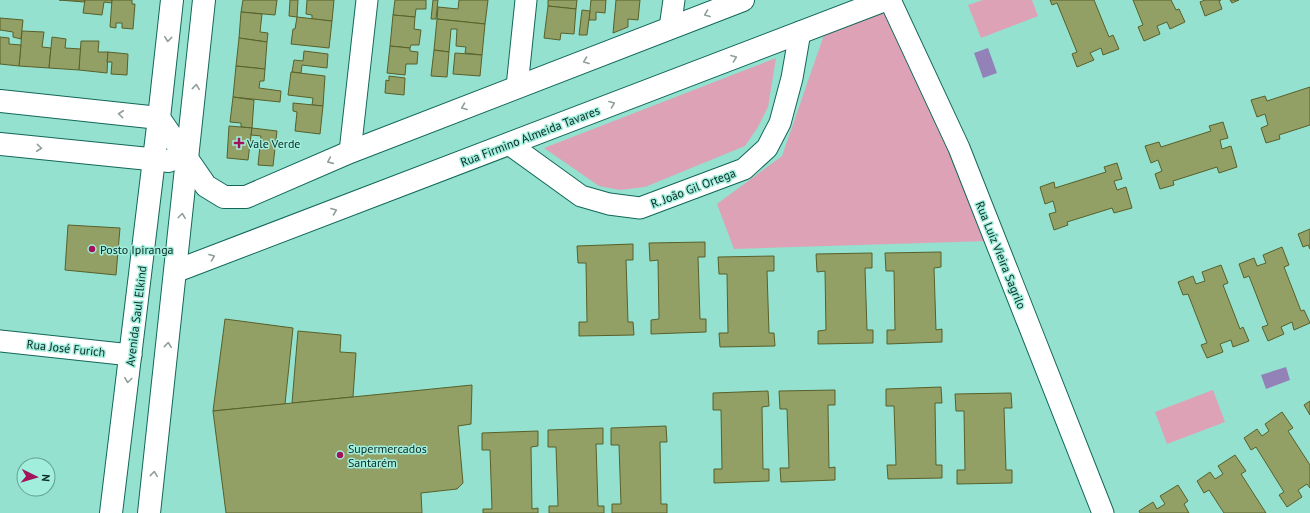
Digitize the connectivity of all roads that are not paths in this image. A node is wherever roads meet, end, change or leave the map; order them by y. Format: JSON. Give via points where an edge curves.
{"nodes":[{"id":1,"x":172,"y":0,"type":"edge"},
{"id":2,"x":204,"y":0,"type":"edge"},
{"id":3,"x":367,"y":0,"type":"edge"},
{"id":4,"x":526,"y":0,"type":"edge"},
{"id":5,"x":674,"y":0,"type":"edge"},
{"id":6,"x":743,"y":0,"type":"edge"},
{"id":7,"x":885,"y":0,"type":"edge"},
{"id":8,"x":890,"y":0,"type":"edge"},
{"id":9,"x":670,"y":28,"type":"junction"},
{"id":10,"x":800,"y":32,"type":"junction"},
{"id":11,"x":517,"y":87,"type":"junction"},
{"id":12,"x":0,"y":100,"type":"edge"},
{"id":13,"x":159,"y":118,"type":"junction"},
{"id":14,"x":0,"y":144,"type":"edge"},
{"id":15,"x":509,"y":144,"type":"junction"},
{"id":16,"x":350,"y":152,"type":"junction"},
{"id":17,"x":154,"y":160,"type":"junction"},
{"id":18,"x":188,"y":162,"type":"junction"},
{"id":19,"x":176,"y":271,"type":"junction"},
{"id":20,"x":0,"y":341,"type":"edge"},
{"id":21,"x":131,"y":355,"type":"junction"},
{"id":22,"x":111,"y":513,"type":"edge"},
{"id":23,"x":149,"y":513,"type":"edge"},
{"id":24,"x":1103,"y":513,"type":"edge"}],
"edges":[{"from":1,"to":13,"type":"main road","name":"Avenida Saul Elkind","one_way":true},
{"from":18,"to":2,"type":"main road","one_way":true},
{"from":3,"to":16,"type":"street"},
{"from":4,"to":11,"type":"street"},
{"from":5,"to":9,"type":"street"},
{"from":6,"to":9,"type":"main road","one_way":true},
{"from":7,"to":10,"type":"main road","name":"Rua Firmino Almeida Tavares"},
{"from":8,"to":24,"type":"street","name":"Rua Luíz Vieira Sagrilo","via":[[959,148]]},
{"from":9,"to":11,"type":"main road","one_way":true},
{"from":15,"to":10,"type":"main road","name":"Rua Firmino Almeida Tavares","one_way":true},
{"from":10,"to":15,"type":"street","name":"R. João Gil Ortega","via":[[792,78],[780,123],[767,148],[744,169],[640,208],[608,204],[581,196]]},
{"from":11,"to":16,"type":"main road","one_way":true},
{"from":13,"to":12,"type":"main road","one_way":true},
{"from":13,"to":17,"type":"main road","name":"Avenida Saul Elkind"},
{"from":13,"to":18,"type":"main road"},
{"from":14,"to":17,"type":"main road","one_way":true},
{"from":19,"to":15,"type":"main road","name":"Rua Firmino Almeida Tavares","one_way":true},
{"from":16,"to":18,"type":"main road","one_way":true,"via":[[246,197],[224,197],[206,186]]},
{"from":17,"to":18,"type":"main road"},
{"from":17,"to":21,"type":"main road","name":"Avenida Saul Elkind"},
{"from":19,"to":18,"type":"main road","one_way":true},
{"from":23,"to":19,"type":"main road","one_way":true},
{"from":20,"to":21,"type":"street","name":"Rua José Furich"},
{"from":21,"to":22,"type":"main road","name":"Avenida Saul Elkind","one_way":true}]}
